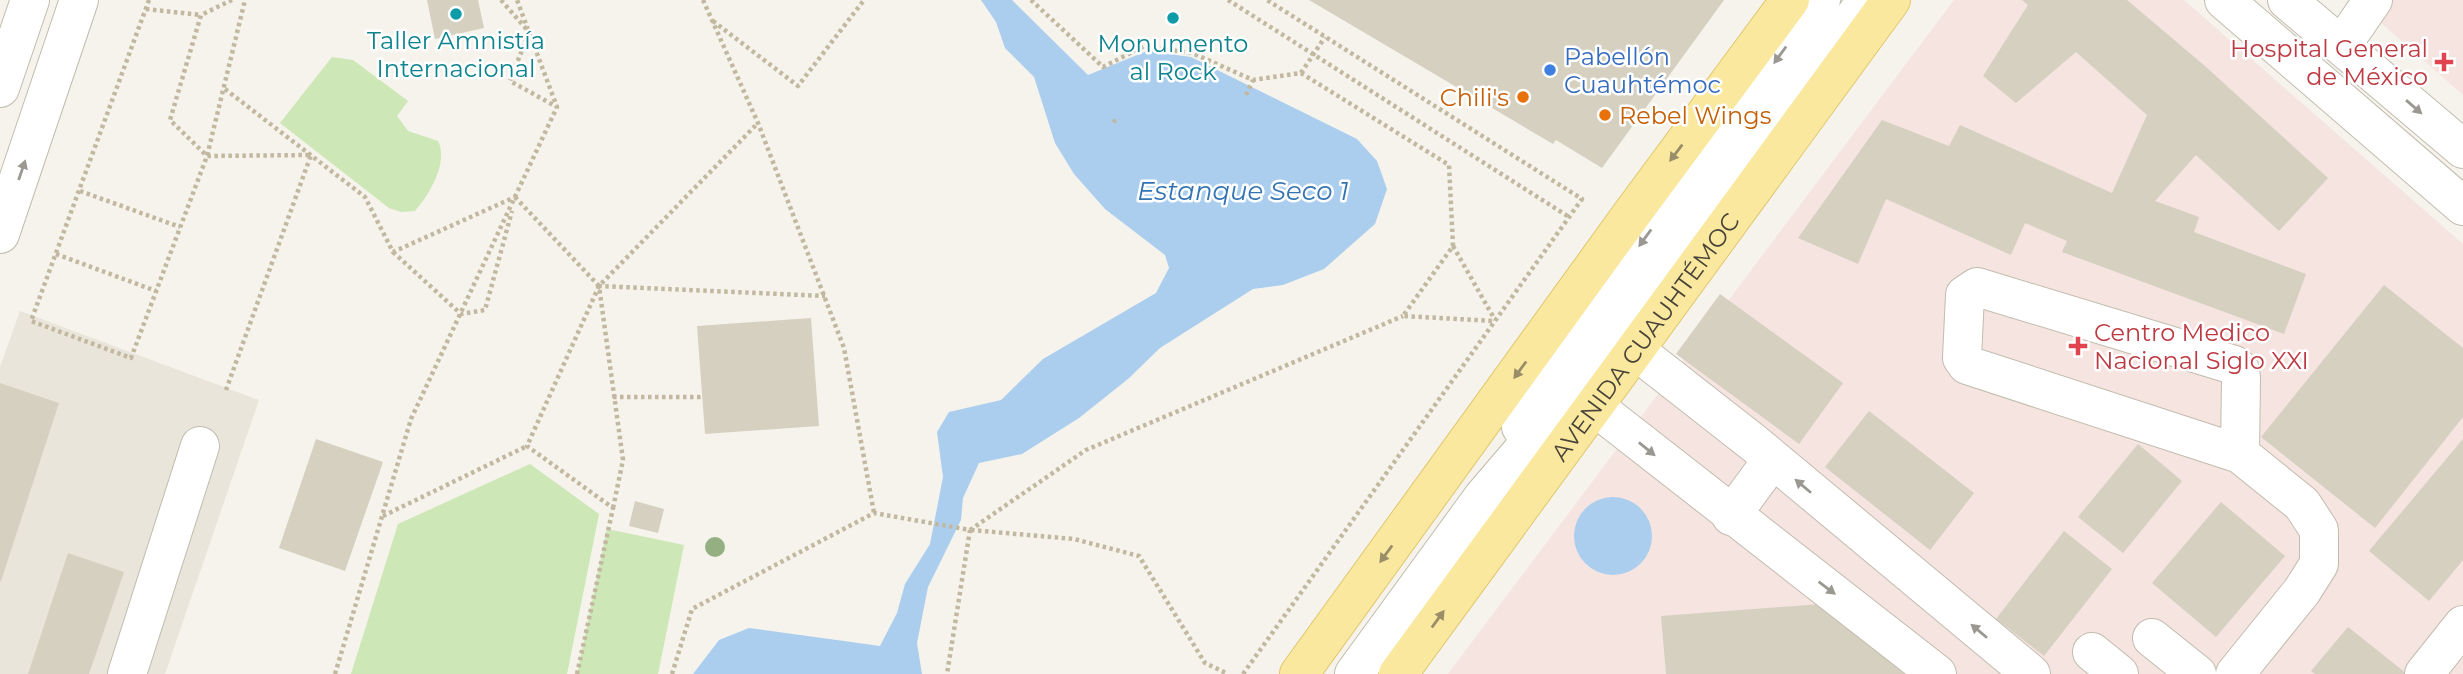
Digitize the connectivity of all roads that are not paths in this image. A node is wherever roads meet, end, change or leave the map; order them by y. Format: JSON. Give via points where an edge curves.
{"nodes":[{"id":1,"x":30,"y":0,"type":"edge"},
{"id":2,"x":79,"y":0,"type":"edge"},
{"id":3,"x":1790,"y":0,"type":"edge"},
{"id":4,"x":1821,"y":0,"type":"edge"},
{"id":5,"x":1867,"y":0,"type":"edge"},
{"id":6,"x":1891,"y":0,"type":"edge"},
{"id":7,"x":2224,"y":0,"type":"edge"},
{"id":8,"x":2287,"y":0,"type":"edge"},
{"id":9,"x":2373,"y":0,"type":"edge"},
{"id":10,"x":2342,"y":45,"type":"junction"},
{"id":11,"x":0,"y":88,"type":"edge"},
{"id":12,"x":2463,"y":149,"type":"edge"},
{"id":13,"x":2459,"y":195,"type":"edge"},
{"id":14,"x":0,"y":234,"type":"edge"},
{"id":15,"x":1635,"y":350,"type":"junction"},
{"id":16,"x":1594,"y":406,"type":"junction"},
{"id":17,"x":200,"y":446,"type":"dead end"},
{"id":18,"x":2241,"y":454,"type":"junction"},
{"id":19,"x":1772,"y":460,"type":"junction"},
{"id":20,"x":1482,"y":497,"type":"junction"},
{"id":21,"x":1731,"y":516,"type":"junction"},
{"id":22,"x":2463,"y":625,"type":"edge"},
{"id":23,"x":2152,"y":638,"type":"dead end"},
{"id":24,"x":127,"y":674,"type":"edge"},
{"id":25,"x":1299,"y":674,"type":"edge"},
{"id":26,"x":1354,"y":674,"type":"edge"},
{"id":27,"x":1398,"y":674,"type":"edge"},
{"id":28,"x":1937,"y":674,"type":"edge"},
{"id":29,"x":2031,"y":674,"type":"edge"},
{"id":30,"x":2197,"y":674,"type":"edge"},
{"id":31,"x":2235,"y":674,"type":"edge"},
{"id":32,"x":2424,"y":674,"type":"edge"}],
"edges":[{"from":1,"to":11,"type":"street"},
{"from":14,"to":2,"type":"street","one_way":true},
{"from":3,"to":25,"type":"main road","one_way":true},
{"from":4,"to":20,"type":"street","one_way":true,"via":[[1570,340]]},
{"from":5,"to":20,"type":"street","via":[[1600,360]]},
{"from":6,"to":15,"type":"main road","name":"AVENIDA CUAUHTÉMOC"},
{"from":7,"to":13,"type":"street"},
{"from":8,"to":10,"type":"street"},
{"from":9,"to":10,"type":"street"},
{"from":10,"to":12,"type":"street","one_way":true},
{"from":15,"to":16,"type":"main road","name":"AVENIDA CUAUHTÉMOC"},
{"from":15,"to":19,"type":"street"},
{"from":16,"to":21,"type":"street","one_way":true},
{"from":27,"to":16,"type":"main road","name":"AVENIDA CUAUHTÉMOC","one_way":true},
{"from":17,"to":24,"type":"street"},
{"from":18,"to":18,"type":"street","via":[[1968,365],[1962,358],[1965,295],[1977,287],[2234,365],[2241,378]]},
{"from":18,"to":31,"type":"street","via":[[2302,504],[2319,530],[2319,564]]},
{"from":19,"to":21,"type":"street"},
{"from":29,"to":19,"type":"street","one_way":true},
{"from":20,"to":26,"type":"street"},
{"from":21,"to":28,"type":"street","one_way":true},
{"from":22,"to":32,"type":"street"},
{"from":23,"to":30,"type":"street"}]}
